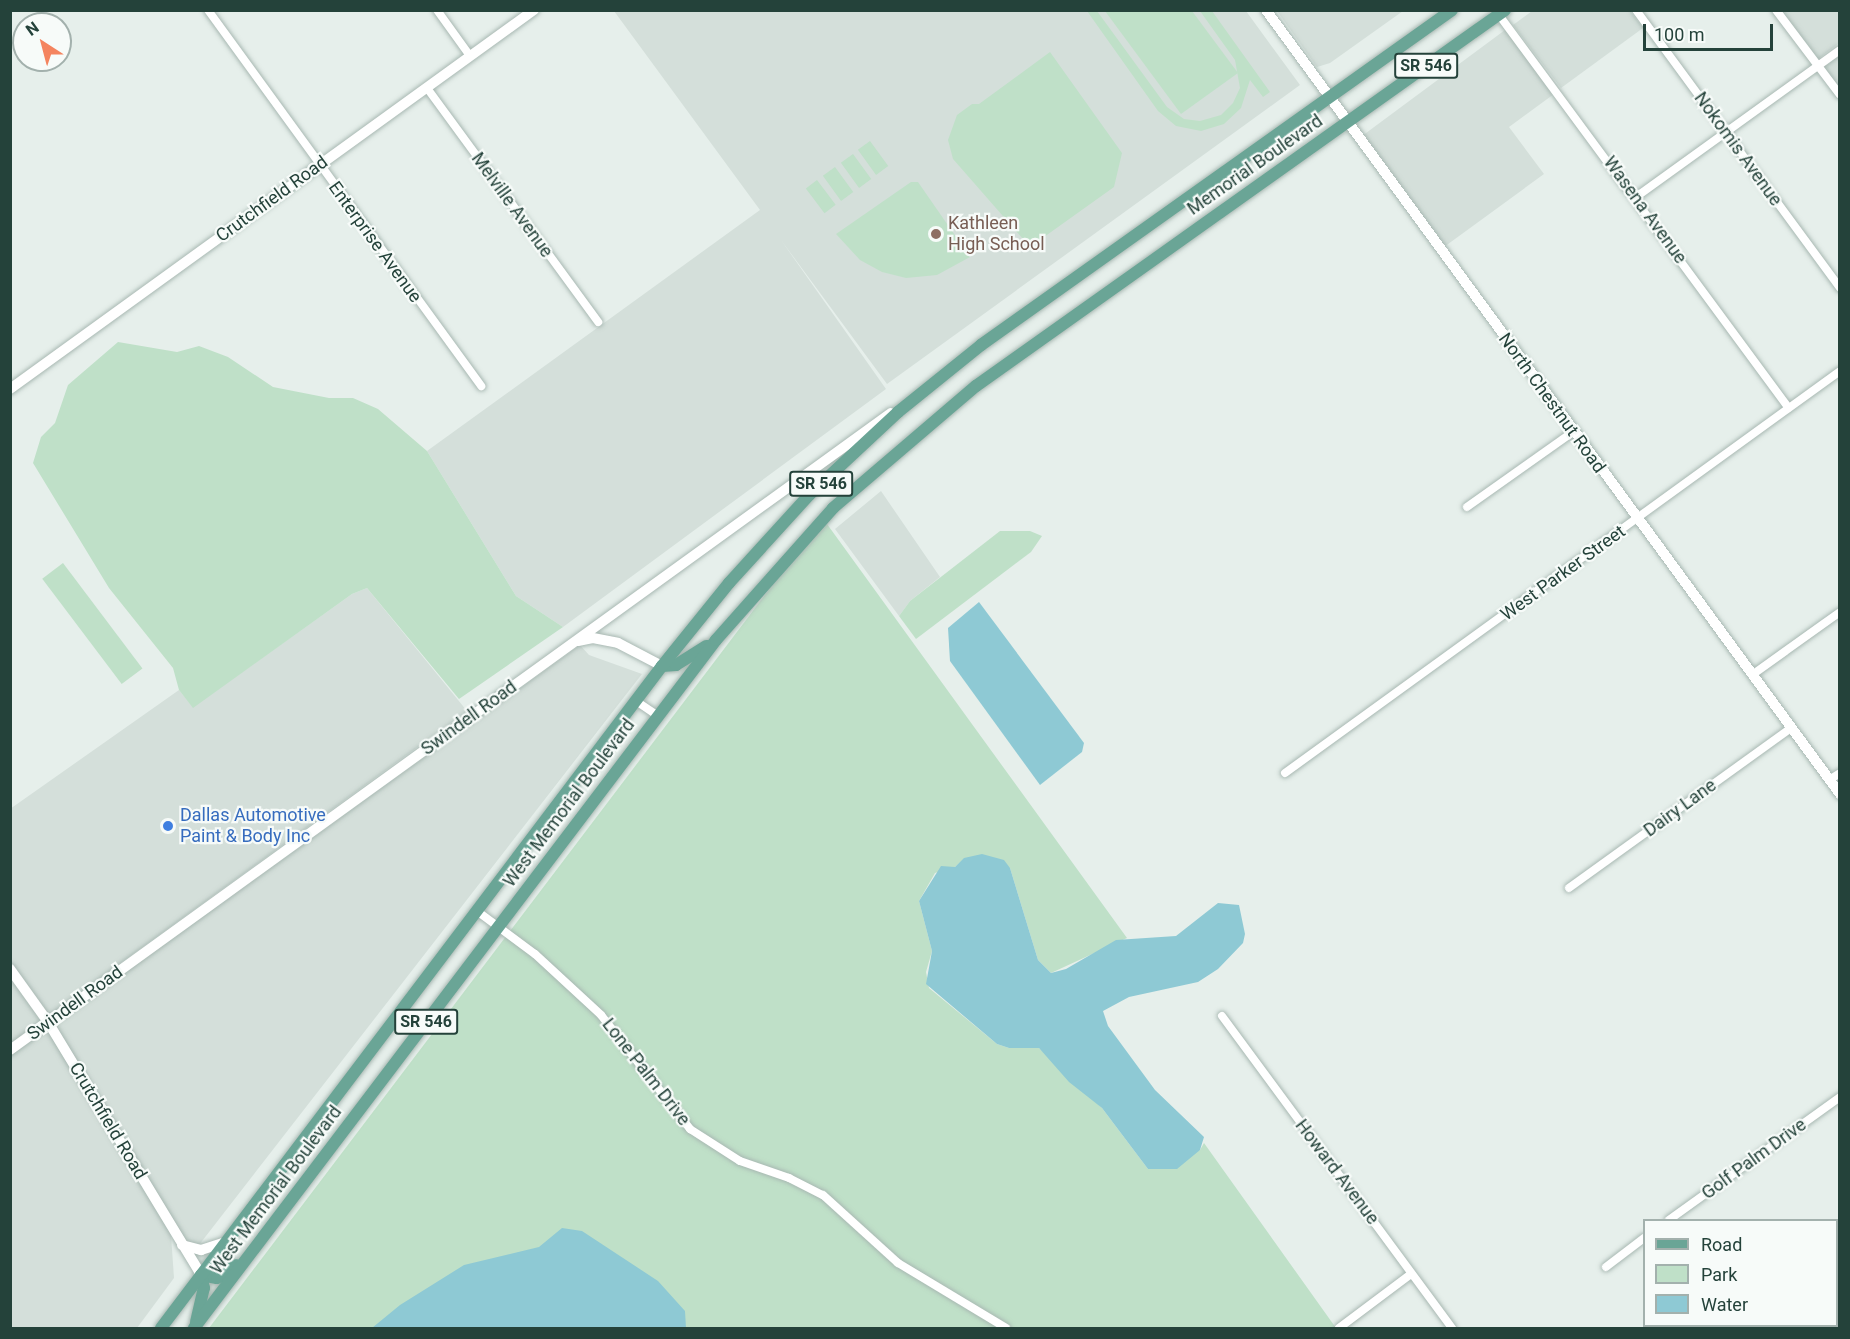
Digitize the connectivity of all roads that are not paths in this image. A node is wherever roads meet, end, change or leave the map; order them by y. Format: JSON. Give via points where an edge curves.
{"nodes":[{"id":1,"x":208,"y":10,"type":"edge"},
{"id":2,"x":437,"y":10,"type":"edge"},
{"id":3,"x":1266,"y":10,"type":"edge"},
{"id":4,"x":1452,"y":10,"type":"edge"},
{"id":5,"x":1636,"y":10,"type":"edge"},
{"id":6,"x":1776,"y":10,"type":"edge"},
{"id":7,"x":533,"y":11,"type":"edge"},
{"id":8,"x":1502,"y":13,"type":"edge"},
{"id":9,"x":1839,"y":50,"type":"edge"},
{"id":10,"x":470,"y":56,"type":"junction"},
{"id":11,"x":1818,"y":65,"type":"junction"},
{"id":12,"x":426,"y":88,"type":"junction"},
{"id":13,"x":1839,"y":95,"type":"edge"},
{"id":14,"x":1329,"y":98,"type":"junction"},
{"id":15,"x":1346,"y":122,"type":"junction"},
{"id":16,"x":1727,"y":132,"type":"junction"},
{"id":17,"x":319,"y":165,"type":"junction"},
{"id":18,"x":1636,"y":197,"type":"junction"},
{"id":19,"x":1839,"y":288,"type":"edge"},
{"id":20,"x":598,"y":322,"type":"dead end"},
{"id":21,"x":1005,"y":327,"type":"joint"},
{"id":22,"x":1026,"y":349,"type":"joint"},
{"id":23,"x":1839,"y":371,"type":"edge"},
{"id":24,"x":481,"y":386,"type":"dead end"},
{"id":25,"x":928,"y":386,"type":"junction"},
{"id":26,"x":10,"y":389,"type":"edge"},
{"id":27,"x":1789,"y":408,"type":"junction"},
{"id":28,"x":1574,"y":432,"type":"junction"},
{"id":29,"x":1467,"y":507,"type":"dead end"},
{"id":30,"x":1637,"y":519,"type":"junction"},
{"id":31,"x":1839,"y":612,"type":"edge"},
{"id":32,"x":611,"y":615,"type":"junction"},
{"id":33,"x":716,"y":640,"type":"junction"},
{"id":34,"x":575,"y":641,"type":"junction"},
{"id":35,"x":618,"y":643,"type":"junction"},
{"id":36,"x":663,"y":666,"type":"junction"},
{"id":37,"x":1752,"y":675,"type":"junction"},
{"id":38,"x":636,"y":701,"type":"junction"},
{"id":39,"x":658,"y":716,"type":"junction"},
{"id":40,"x":1791,"y":728,"type":"junction"},
{"id":41,"x":1285,"y":773,"type":"dead end"},
{"id":42,"x":1839,"y":773,"type":"edge"},
{"id":43,"x":1829,"y":780,"type":"junction"},
{"id":44,"x":1839,"y":794,"type":"edge"},
{"id":45,"x":1569,"y":888,"type":"dead end"},
{"id":46,"x":477,"y":911,"type":"junction"},
{"id":47,"x":498,"y":927,"type":"junction"},
{"id":48,"x":10,"y":969,"type":"edge"},
{"id":49,"x":1222,"y":1016,"type":"dead end"},
{"id":50,"x":48,"y":1022,"type":"junction"},
{"id":51,"x":10,"y":1050,"type":"edge"},
{"id":52,"x":1839,"y":1097,"type":"edge"},
{"id":53,"x":1672,"y":1219,"type":"edge"},
{"id":54,"x":1643,"y":1239,"type":"edge"},
{"id":55,"x":226,"y":1242,"type":"junction"},
{"id":56,"x":182,"y":1245,"type":"junction"},
{"id":57,"x":242,"y":1264,"type":"junction"},
{"id":58,"x":1606,"y":1267,"type":"dead end"},
{"id":59,"x":1411,"y":1274,"type":"junction"},
{"id":60,"x":201,"y":1275,"type":"junction"},
{"id":61,"x":194,"y":1328,"type":"edge"},
{"id":62,"x":161,"y":1329,"type":"edge"},
{"id":63,"x":1006,"y":1329,"type":"edge"},
{"id":64,"x":1339,"y":1329,"type":"edge"},
{"id":65,"x":1452,"y":1329,"type":"edge"}],
"edges":[{"from":1,"to":17,"type":"street","name":"Enterprise Avenue"},
{"from":2,"to":10,"type":"street"},
{"from":3,"to":14,"type":"street","name":"North Chestnut Road"},
{"from":4,"to":14,"type":"main road","name":"Memorial Boulevard","number":"SR 546"},
{"from":5,"to":16,"type":"street","name":"Nokomis Avenue"},
{"from":6,"to":11,"type":"street"},
{"from":7,"to":10,"type":"street","name":"Crutchfield Road"},
{"from":8,"to":15,"type":"main road","name":"Memorial Boulevard","number":"SR 546"},
{"from":8,"to":18,"type":"street","name":"Wasena Avenue"},
{"from":9,"to":11,"type":"street"},
{"from":10,"to":12,"type":"street","name":"Crutchfield Road"},
{"from":11,"to":13,"type":"street"},
{"from":11,"to":16,"type":"street"},
{"from":12,"to":17,"type":"street","name":"Crutchfield Road"},
{"from":12,"to":20,"type":"street","name":"Melville Avenue"},
{"from":14,"to":15,"type":"street","name":"North Chestnut Road"},
{"from":14,"to":21,"type":"main road","name":"Memorial Boulevard","number":"SR 546"},
{"from":15,"to":22,"type":"main road","name":"Memorial Boulevard","number":"SR 546"},
{"from":15,"to":28,"type":"street","name":"North Chestnut Road"},
{"from":16,"to":18,"type":"street"},
{"from":16,"to":19,"type":"street","name":"Nokomis Avenue"},
{"from":17,"to":24,"type":"street","name":"Enterprise Avenue"},
{"from":17,"to":26,"type":"street","name":"Crutchfield Road"},
{"from":18,"to":27,"type":"street","name":"Wasena Avenue"},
{"from":21,"to":25,"type":"main road","name":"West Memorial Boulevard","number":"SR 546"},
{"from":22,"to":33,"type":"main road","name":"West Memorial Boulevard","number":"SR 546","via":[[925,426],[833,508]]},
{"from":23,"to":27,"type":"street","name":"West Parker Street"},
{"from":25,"to":32,"type":"street","name":"Swindell Road"},
{"from":25,"to":36,"type":"main road","name":"West Memorial Boulevard","number":"SR 546","via":[[855,451],[770,536]]},
{"from":27,"to":30,"type":"street","name":"West Parker Street"},
{"from":28,"to":29,"type":"street"},
{"from":28,"to":30,"type":"street","name":"North Chestnut Road"},
{"from":30,"to":37,"type":"street","name":"North Chestnut Road"},
{"from":30,"to":41,"type":"street","name":"West Parker Street"},
{"from":31,"to":37,"type":"street"},
{"from":32,"to":34,"type":"street","name":"Swindell Road"},
{"from":32,"to":35,"type":"street","via":[[607,631]]},
{"from":33,"to":36,"type":"main road","via":[[688,659]]},
{"from":33,"to":39,"type":"main road","name":"West Memorial Boulevard","number":"SR 546"},
{"from":34,"to":35,"type":"street","via":[[593,638]]},
{"from":34,"to":50,"type":"street","name":"Swindell Road"},
{"from":35,"to":36,"type":"street"},
{"from":36,"to":38,"type":"main road","name":"West Memorial Boulevard","number":"SR 546"},
{"from":37,"to":40,"type":"street","name":"North Chestnut Road"},
{"from":38,"to":39,"type":"street"},
{"from":38,"to":46,"type":"main road","name":"West Memorial Boulevard","number":"SR 546"},
{"from":39,"to":47,"type":"main road","name":"West Memorial Boulevard","number":"SR 546"},
{"from":40,"to":43,"type":"street","name":"North Chestnut Road"},
{"from":40,"to":45,"type":"street","name":"Dairy Lane"},
{"from":42,"to":43,"type":"street"},
{"from":43,"to":44,"type":"street","name":"North Chestnut Road"},
{"from":46,"to":47,"type":"street","name":"Lone Palm Drive"},
{"from":46,"to":55,"type":"main road","name":"West Memorial Boulevard","number":"SR 546"},
{"from":47,"to":57,"type":"main road","name":"West Memorial Boulevard","number":"SR 546"},
{"from":47,"to":63,"type":"street","name":"Lone Palm Drive","via":[[536,954],[601,1014],[690,1129],[740,1161],[823,1195],[898,1263]]},
{"from":48,"to":50,"type":"street","name":"Crutchfield Road"},
{"from":49,"to":59,"type":"street","name":"Howard Avenue"},
{"from":50,"to":51,"type":"street","name":"Swindell Road"},
{"from":50,"to":56,"type":"street","name":"Crutchfield Road"},
{"from":52,"to":53,"type":"street","name":"Golf Palm Drive"},
{"from":54,"to":58,"type":"street"},
{"from":55,"to":56,"type":"street","via":[[201,1250]]},
{"from":55,"to":60,"type":"main road","name":"West Memorial Boulevard","number":"SR 546"},
{"from":56,"to":60,"type":"street","name":"Crutchfield Road"},
{"from":57,"to":60,"type":"main road","via":[[217,1278]]},
{"from":57,"to":61,"type":"main road","name":"West Memorial Boulevard","number":"SR 546"},
{"from":59,"to":64,"type":"street"},
{"from":59,"to":65,"type":"street","name":"Howard Avenue"},
{"from":60,"to":61,"type":"main road","via":[[204,1288]]},
{"from":60,"to":62,"type":"main road","number":"SR 546"}]}
